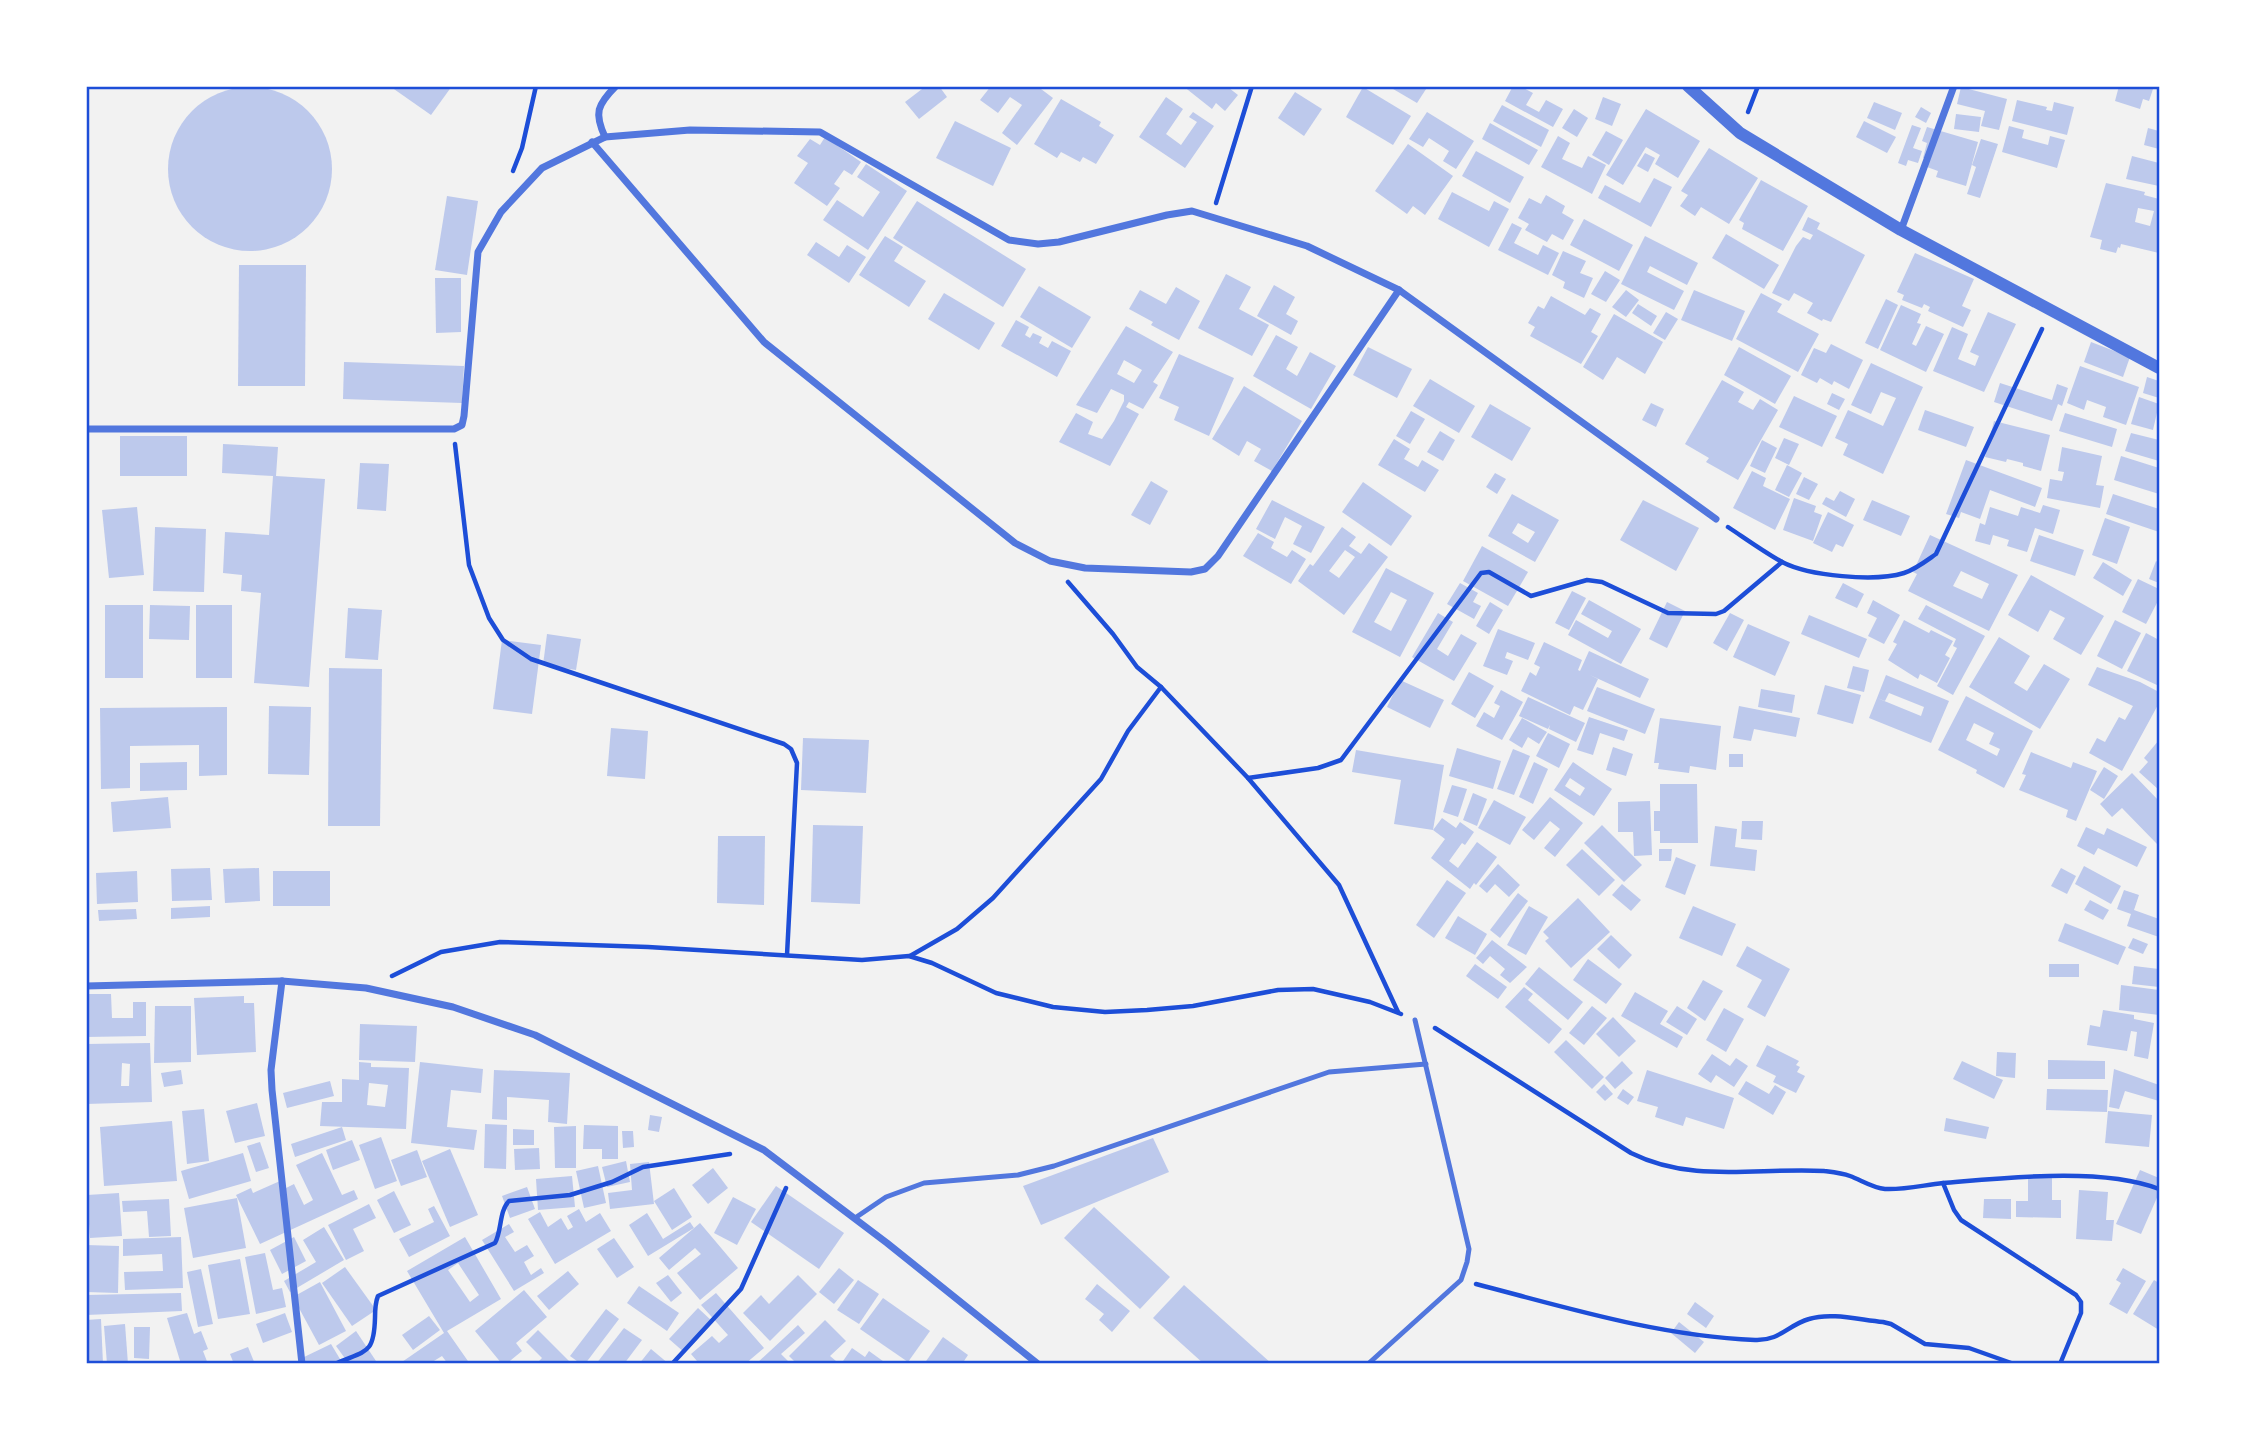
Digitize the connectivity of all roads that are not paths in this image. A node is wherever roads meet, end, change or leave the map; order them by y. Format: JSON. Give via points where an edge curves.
{"nodes":[{"id":1,"x":615,"y":86,"type":"edge"},
{"id":2,"x":1688,"y":86,"type":"edge"},
{"id":3,"x":1954,"y":86,"type":"edge"},
{"id":4,"x":605,"y":137,"type":"junction"},
{"id":5,"x":592,"y":142,"type":"junction"},
{"id":6,"x":1902,"y":230,"type":"junction"},
{"id":7,"x":1399,"y":290,"type":"junction"},
{"id":8,"x":2159,"y":368,"type":"edge"},
{"id":9,"x":86,"y":429,"type":"edge"},
{"id":10,"x":1716,"y":519,"type":"road end"},
{"id":11,"x":282,"y":982,"type":"junction"},
{"id":12,"x":86,"y":986,"type":"edge"},
{"id":13,"x":1415,"y":1020,"type":"road end"},
{"id":14,"x":1426,"y":1064,"type":"junction"},
{"id":15,"x":855,"y":1218,"type":"junction"},
{"id":16,"x":302,"y":1364,"type":"edge"},
{"id":17,"x":1038,"y":1364,"type":"edge"},
{"id":18,"x":1368,"y":1364,"type":"edge"}],
"edges":[{"from":1,"to":4,"type":"street","via":[[601,103],[597,119]]},
{"from":2,"to":6,"type":"street","via":[[1740,133]]},
{"from":3,"to":6,"type":"street"},
{"from":4,"to":5,"type":"street"},
{"from":4,"to":7,"type":"street","via":[[691,130],[820,132],[1009,240],[1059,242],[1192,211],[1307,246]]},
{"from":5,"to":7,"type":"street","via":[[764,342],[1015,543],[1050,561],[1085,568],[1205,569]]},
{"from":5,"to":9,"type":"street","via":[[542,168],[501,212],[478,252],[462,425],[454,429]]},
{"from":6,"to":8,"type":"street"},
{"from":7,"to":10,"type":"street"},
{"from":11,"to":12,"type":"street"},
{"from":11,"to":15,"type":"street","via":[[366,988],[453,1007],[535,1035],[764,1150]]},
{"from":11,"to":16,"type":"street","via":[[272,1090]]},
{"from":13,"to":14,"type":"lane"},
{"from":14,"to":15,"type":"lane","via":[[1329,1072],[1030,1172],[924,1183],[886,1197]]},
{"from":14,"to":18,"type":"lane","via":[[1469,1249],[1465,1272]]},
{"from":15,"to":17,"type":"street"}]}
